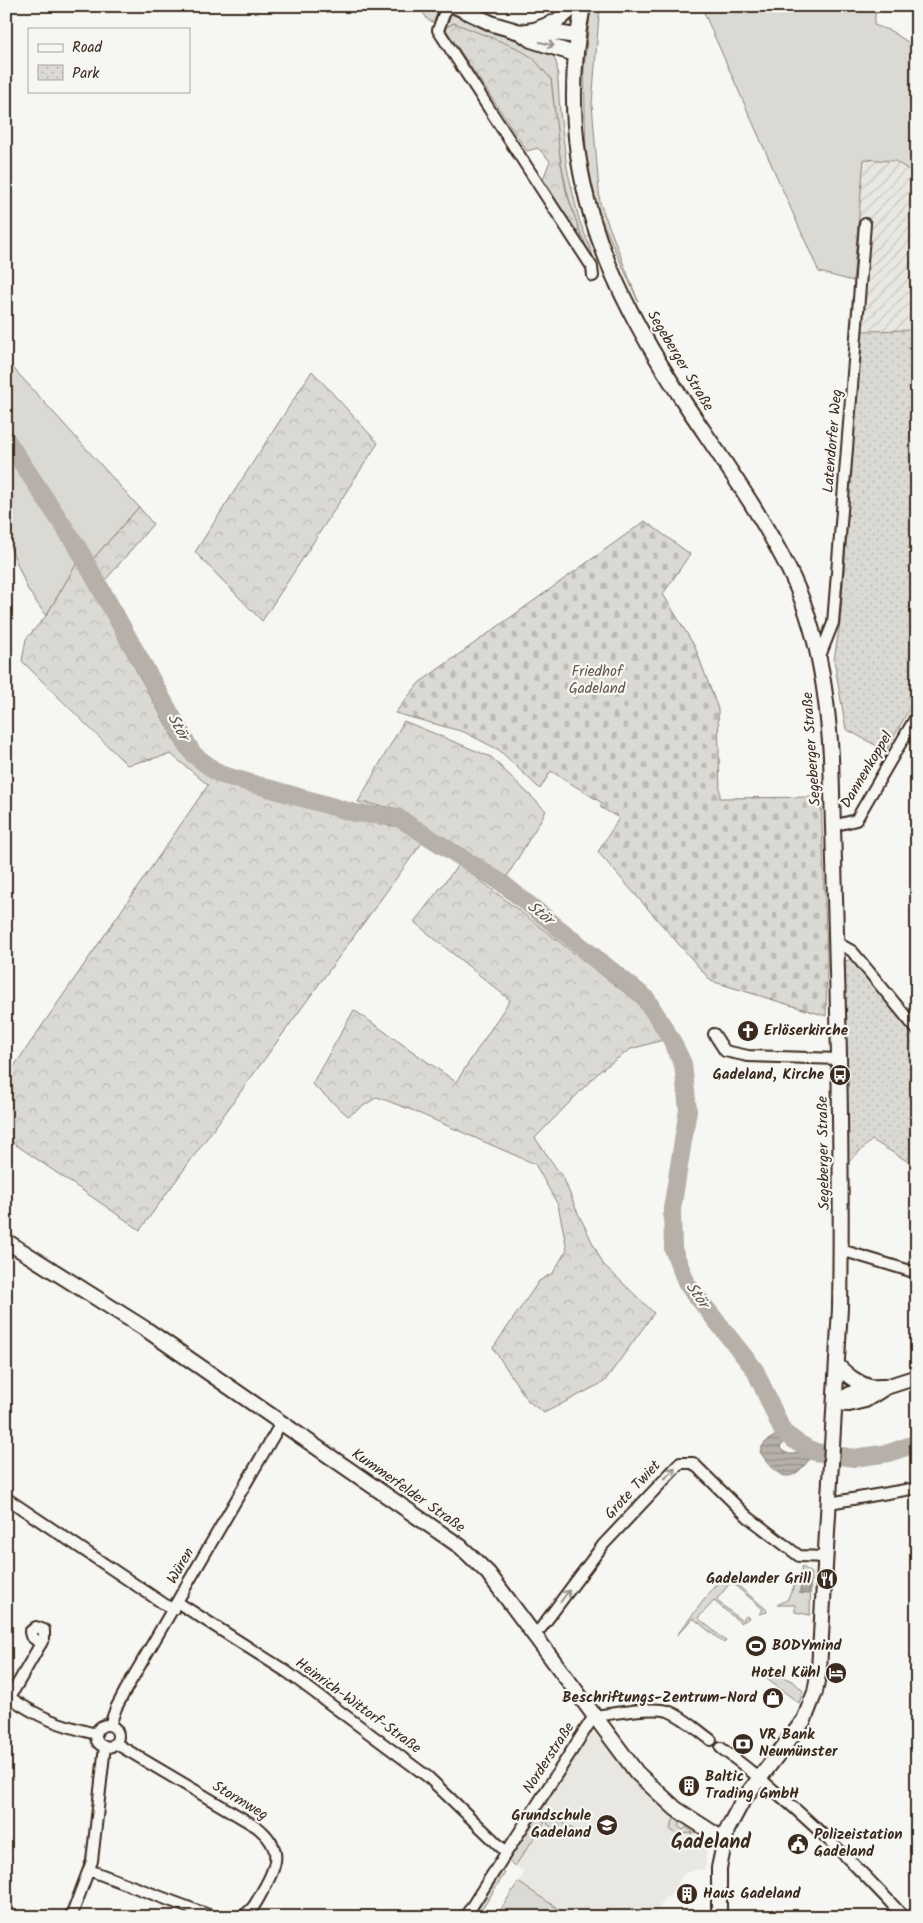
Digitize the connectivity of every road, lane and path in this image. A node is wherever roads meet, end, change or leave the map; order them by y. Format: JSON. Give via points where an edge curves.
{"nodes":[{"id":1,"x":447,"y":6,"type":"edge"},
{"id":2,"x":456,"y":6,"type":"edge"},
{"id":3,"x":575,"y":6,"type":"edge"},
{"id":4,"x":583,"y":6,"type":"edge"},
{"id":5,"x":527,"y":31,"type":"junction"},
{"id":6,"x":577,"y":36,"type":"junction"},
{"id":7,"x":575,"y":54,"type":"junction"},
{"id":8,"x":865,"y":224,"type":"dead end"},
{"id":9,"x":593,"y":276,"type":"dead end"},
{"id":10,"x":820,"y":656,"type":"junction"},
{"id":11,"x":917,"y":715,"type":"edge"},
{"id":12,"x":833,"y":826,"type":"junction"},
{"id":13,"x":836,"y":942,"type":"junction"},
{"id":14,"x":915,"y":1022,"type":"edge"},
{"id":15,"x":714,"y":1034,"type":"dead end"},
{"id":16,"x":838,"y":1059,"type":"junction"},
{"id":17,"x":6,"y":1241,"type":"edge"},
{"id":18,"x":841,"y":1250,"type":"junction"},
{"id":19,"x":917,"y":1273,"type":"edge"},
{"id":20,"x":837,"y":1365,"type":"junction"},
{"id":21,"x":917,"y":1376,"type":"edge"},
{"id":22,"x":868,"y":1386,"type":"junction"},
{"id":23,"x":886,"y":1387,"type":"junction"},
{"id":24,"x":835,"y":1403,"type":"junction"},
{"id":25,"x":281,"y":1422,"type":"junction"},
{"id":26,"x":917,"y":1488,"type":"edge"},
{"id":27,"x":6,"y":1498,"type":"edge"},
{"id":28,"x":829,"y":1503,"type":"junction"},
{"id":29,"x":826,"y":1556,"type":"junction"},
{"id":30,"x":175,"y":1606,"type":"junction"},
{"id":31,"x":534,"y":1633,"type":"junction"},
{"id":32,"x":41,"y":1644,"type":"dead end"},
{"id":33,"x":8,"y":1696,"type":"edge"},
{"id":34,"x":594,"y":1716,"type":"junction"},
{"id":35,"x":110,"y":1726,"type":"junction"},
{"id":36,"x":96,"y":1734,"type":"junction"},
{"id":37,"x":710,"y":1740,"type":"dead end"},
{"id":38,"x":115,"y":1743,"type":"junction"},
{"id":39,"x":105,"y":1746,"type":"junction"},
{"id":40,"x":721,"y":1748,"type":"dead end"},
{"id":41,"x":759,"y":1778,"type":"junction"},
{"id":42,"x":724,"y":1840,"type":"junction"},
{"id":43,"x":506,"y":1852,"type":"junction"},
{"id":44,"x":90,"y":1870,"type":"junction"},
{"id":45,"x":71,"y":1917,"type":"edge"},
{"id":46,"x":214,"y":1917,"type":"edge"},
{"id":47,"x":241,"y":1917,"type":"edge"},
{"id":48,"x":465,"y":1917,"type":"edge"},
{"id":49,"x":719,"y":1917,"type":"edge"},
{"id":50,"x":904,"y":1917,"type":"edge"}],
"edges":[{"from":1,"to":9,"type":"street","via":[[438,30],[592,267]]},
{"from":2,"to":5,"type":"main road","via":[[493,24]]},
{"from":3,"to":5,"type":"main road","via":[[557,21]]},
{"from":4,"to":6,"type":"main road","name":"Segeberger Straße"},
{"from":5,"to":6,"type":"main road"},
{"from":5,"to":7,"type":"main road","one_way":true,"via":[[531,40]]},
{"from":6,"to":7,"type":"main road","name":"Segeberger Straße"},
{"from":7,"to":10,"type":"main road","name":"Segeberger Straße","via":[[573,103],[577,159],[597,235],[612,272],[647,342],[748,497],[786,564]]},
{"from":8,"to":10,"type":"street","name":"Latendorfer Weg","via":[[833,623]]},
{"from":10,"to":12,"type":"main road","name":"Segeberger Straße","via":[[829,718]]},
{"from":11,"to":12,"type":"street","name":"Dannenkoppel","via":[[856,820]]},
{"from":12,"to":13,"type":"main road","name":"Segeberger Straße"},
{"from":13,"to":14,"type":"street","via":[[852,951]]},
{"from":13,"to":16,"type":"main road","name":"Segeberger Straße"},
{"from":15,"to":16,"type":"street","via":[[725,1051],[748,1056]]},
{"from":16,"to":18,"type":"main road","name":"Segeberger Straße"},
{"from":17,"to":25,"type":"main road","name":"Kummerfelder Straße","via":[[147,1330]]},
{"from":18,"to":19,"type":"street"},
{"from":18,"to":20,"type":"main road","name":"Segeberger Straße"},
{"from":20,"to":22,"type":"main road","via":[[847,1376]]},
{"from":20,"to":24,"type":"main road","name":"Segeberger Straße"},
{"from":21,"to":23,"type":"main road"},
{"from":22,"to":23,"type":"main road"},
{"from":22,"to":24,"type":"main road"},
{"from":23,"to":24,"type":"main road","via":[[865,1400]]},
{"from":24,"to":28,"type":"main road","name":"Segeberger Straße"},
{"from":25,"to":30,"type":"street","name":"Würen"},
{"from":25,"to":31,"type":"main road","name":"Kummerfelder Straße","via":[[461,1548],[488,1574]]},
{"from":26,"to":28,"type":"street"},
{"from":27,"to":30,"type":"street","name":"Heinrich-Wittorf-Straße"},
{"from":28,"to":29,"type":"main road","name":"Segeberger Straße"},
{"from":31,"to":29,"type":"street","name":"Grote Twiet","one_way":true,"via":[[603,1545],[680,1463],[693,1464],[748,1517],[799,1556]]},
{"from":29,"to":41,"type":"main road","name":"Segeberger Straße","via":[[815,1692],[804,1720]]},
{"from":30,"to":35,"type":"street","name":"Würen","via":[[116,1708]]},
{"from":30,"to":43,"type":"street","name":"Heinrich-Wittorf-Straße","via":[[287,1672],[428,1776]]},
{"from":31,"to":34,"type":"main road","name":"Kummerfelder Straße"},
{"from":32,"to":33,"type":"street"},
{"from":33,"to":36,"type":"street","via":[[53,1722]]},
{"from":34,"to":37,"type":"street","via":[[666,1710]]},
{"from":34,"to":42,"type":"main road","name":"Kummerfelder Straße","via":[[649,1785],[682,1814]]},
{"from":34,"to":43,"type":"street","name":"Norderstraße"},
{"from":35,"to":36,"type":"street","via":[[101,1726]]},
{"from":35,"to":38,"type":"street","via":[[117,1732]]},
{"from":36,"to":39,"type":"street","via":[[98,1743]]},
{"from":38,"to":39,"type":"street"},
{"from":38,"to":47,"type":"street","name":"Stormweg","via":[[257,1827],[272,1842],[276,1857],[273,1872],[255,1905]]},
{"from":39,"to":44,"type":"street"},
{"from":40,"to":41,"type":"street"},
{"from":41,"to":42,"type":"main road","name":"Segeberger Straße","via":[[732,1818]]},
{"from":41,"to":50,"type":"street","via":[[838,1849]]},
{"from":42,"to":49,"type":"main road","name":"Segeberger Straße"},
{"from":43,"to":48,"type":"street","name":"Norderstraße"},
{"from":44,"to":45,"type":"street"},
{"from":44,"to":46,"type":"street"}]}
